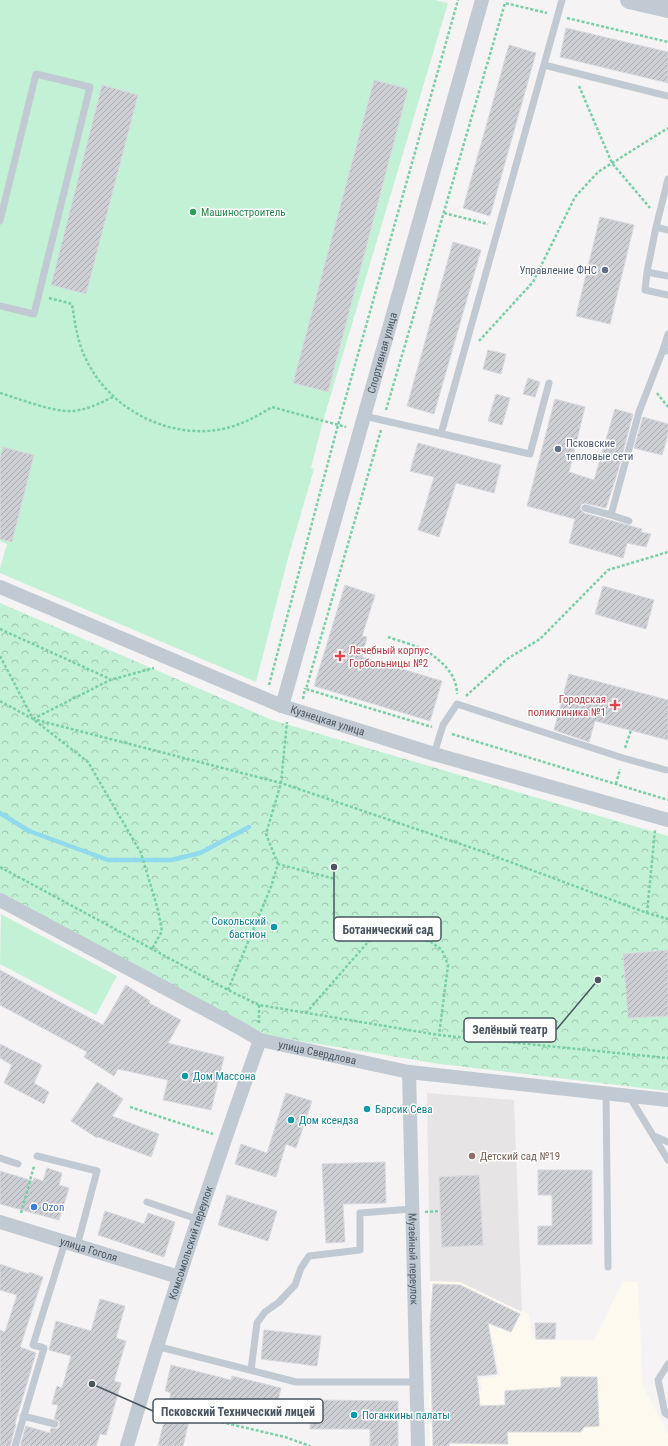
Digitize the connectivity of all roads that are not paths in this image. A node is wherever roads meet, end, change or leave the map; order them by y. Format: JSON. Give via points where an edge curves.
{"nodes":[{"id":1,"x":482,"y":0,"type":"edge"},
{"id":2,"x":562,"y":0,"type":"edge"},
{"id":3,"x":629,"y":0,"type":"edge"},
{"id":4,"x":668,"y":9,"type":"edge"},
{"id":5,"x":544,"y":65,"type":"junction"},
{"id":6,"x":668,"y":96,"type":"edge"},
{"id":7,"x":668,"y":179,"type":"edge"},
{"id":8,"x":0,"y":221,"type":"edge"},
{"id":9,"x":656,"y":227,"type":"junction"},
{"id":10,"x":668,"y":230,"type":"edge"},
{"id":11,"x":647,"y":272,"type":"junction"},
{"id":12,"x":668,"y":276,"type":"edge"},
{"id":13,"x":668,"y":295,"type":"edge"},
{"id":14,"x":0,"y":306,"type":"edge"},
{"id":15,"x":668,"y":334,"type":"edge"},
{"id":16,"x":665,"y":350,"type":"edge"},
{"id":17,"x":549,"y":383,"type":"dead end"},
{"id":18,"x":364,"y":416,"type":"junction"},
{"id":19,"x":441,"y":434,"type":"junction"},
{"id":20,"x":585,"y":508,"type":"dead end"},
{"id":21,"x":611,"y":515,"type":"junction"},
{"id":22,"x":629,"y":521,"type":"dead end"},
{"id":23,"x":0,"y":586,"type":"edge"},
{"id":24,"x":282,"y":706,"type":"junction"},
{"id":25,"x":434,"y":754,"type":"junction"},
{"id":26,"x":666,"y":770,"type":"dead end"},
{"id":27,"x":668,"y":820,"type":"edge"},
{"id":28,"x":0,"y":900,"type":"edge"},
{"id":29,"x":260,"y":1040,"type":"junction"},
{"id":30,"x":409,"y":1072,"type":"junction"},
{"id":31,"x":606,"y":1094,"type":"junction"},
{"id":32,"x":629,"y":1096,"type":"junction"},
{"id":33,"x":668,"y":1100,"type":"edge"},
{"id":34,"x":654,"y":1136,"type":"junction"},
{"id":35,"x":668,"y":1142,"type":"edge"},
{"id":36,"x":37,"y":1156,"type":"road end"},
{"id":37,"x":0,"y":1158,"type":"edge"},
{"id":38,"x":668,"y":1160,"type":"edge"},
{"id":39,"x":18,"y":1164,"type":"dead end"},
{"id":40,"x":147,"y":1202,"type":"dead end"},
{"id":41,"x":418,"y":1211,"type":"junction"},
{"id":42,"x":197,"y":1219,"type":"junction"},
{"id":43,"x":0,"y":1222,"type":"edge"},
{"id":44,"x":71,"y":1244,"type":"junction"},
{"id":45,"x":608,"y":1267,"type":"dead end"},
{"id":46,"x":179,"y":1277,"type":"junction"},
{"id":47,"x":156,"y":1346,"type":"junction"},
{"id":48,"x":668,"y":1364,"type":"edge"},
{"id":49,"x":250,"y":1370,"type":"junction"},
{"id":50,"x":416,"y":1382,"type":"junction"},
{"id":51,"x":668,"y":1415,"type":"edge"},
{"id":52,"x":23,"y":1416,"type":"junction"},
{"id":53,"x":55,"y":1424,"type":"dead end"},
{"id":54,"x":15,"y":1446,"type":"edge"},
{"id":55,"x":127,"y":1446,"type":"edge"},
{"id":56,"x":418,"y":1446,"type":"edge"}],
"edges":[{"from":1,"to":18,"type":"street","name":"Спортивная улица"},
{"from":2,"to":5,"type":"lane"},
{"from":3,"to":4,"type":"street"},
{"from":5,"to":6,"type":"lane"},
{"from":5,"to":19,"type":"lane"},
{"from":7,"to":9,"type":"lane"},
{"from":8,"to":14,"type":"lane","via":[[36,74],[90,87],[34,314]]},
{"from":9,"to":10,"type":"lane"},
{"from":9,"to":11,"type":"lane"},
{"from":11,"to":12,"type":"lane"},
{"from":11,"to":13,"type":"lane","via":[[645,290]]},
{"from":15,"to":16,"type":"lane"},
{"from":16,"to":21,"type":"lane","via":[[639,412]]},
{"from":17,"to":19,"type":"lane","via":[[530,454]]},
{"from":18,"to":19,"type":"lane"},
{"from":18,"to":24,"type":"street","name":"Спортивная улица"},
{"from":20,"to":21,"type":"lane"},
{"from":21,"to":22,"type":"lane"},
{"from":23,"to":24,"type":"street","name":"Кузнецкая улица"},
{"from":24,"to":25,"type":"street","name":"Кузнецкая улица"},
{"from":25,"to":26,"type":"lane","via":[[443,725],[457,704]]},
{"from":25,"to":27,"type":"street","name":"Кузнецкая улица"},
{"from":28,"to":29,"type":"street","name":"улица Свердлова"},
{"from":29,"to":30,"type":"street","name":"улица Свердлова"},
{"from":29,"to":42,"type":"street","name":"Комсомольский переулок"},
{"from":30,"to":31,"type":"street","name":"улица Свердлова"},
{"from":30,"to":41,"type":"street","name":"Музейный переулок"},
{"from":31,"to":32,"type":"street","name":"улица Свердлова"},
{"from":31,"to":45,"type":"lane"},
{"from":32,"to":33,"type":"street","name":"улица Свердлова"},
{"from":32,"to":34,"type":"lane"},
{"from":34,"to":35,"type":"lane"},
{"from":34,"to":38,"type":"lane"},
{"from":36,"to":44,"type":"lane","via":[[97,1171]]},
{"from":37,"to":39,"type":"lane"},
{"from":40,"to":42,"type":"lane"},
{"from":41,"to":49,"type":"lane","via":[[360,1213],[360,1250],[309,1256],[296,1285],[265,1312],[257,1323]]},
{"from":41,"to":50,"type":"street","name":"Музейный переулок"},
{"from":42,"to":46,"type":"street","name":"Комсомольский переулок"},
{"from":43,"to":44,"type":"street","name":"улица Гоголя"},
{"from":44,"to":46,"type":"street","name":"улица Гоголя"},
{"from":44,"to":52,"type":"lane","via":[[34,1345],[44,1348]]},
{"from":46,"to":47,"type":"street","name":"Комсомольский переулок"},
{"from":47,"to":49,"type":"lane"},
{"from":47,"to":55,"type":"street","name":"Комсомольский переулок"},
{"from":48,"to":51,"type":"lane","via":[[658,1380],[665,1413]]},
{"from":49,"to":50,"type":"lane","via":[[296,1382]]},
{"from":50,"to":56,"type":"street","name":"Музейный переулок"},
{"from":52,"to":53,"type":"lane"},
{"from":52,"to":54,"type":"lane"}]}
